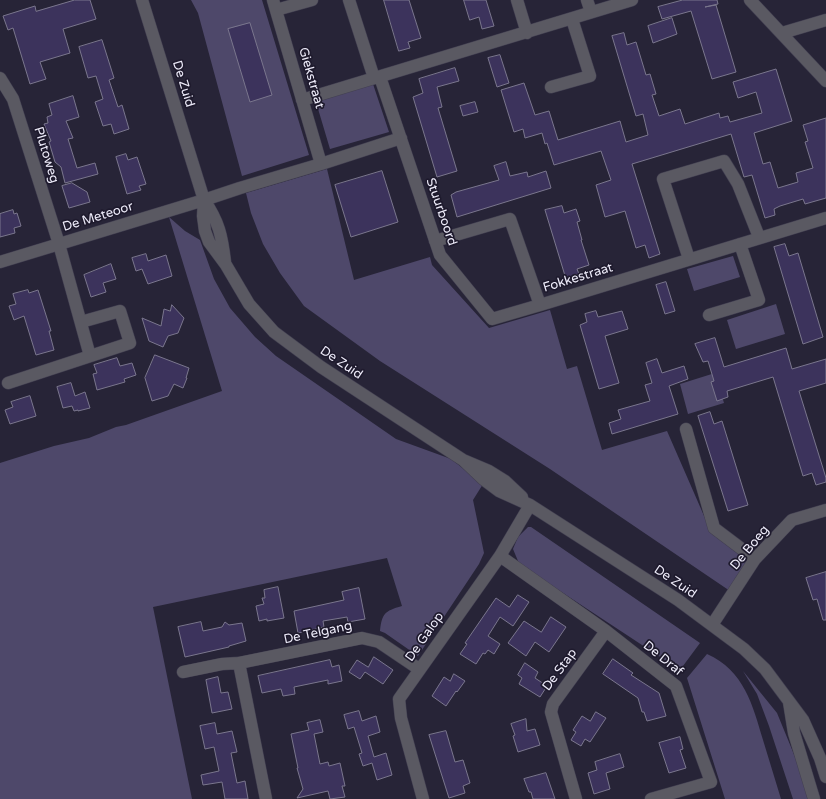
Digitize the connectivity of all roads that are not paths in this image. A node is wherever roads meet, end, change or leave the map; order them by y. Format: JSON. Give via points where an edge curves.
{"nodes":[{"id":1,"x":142,"y":0,"type":"edge"},
{"id":2,"x":312,"y":0,"type":"edge"},
{"id":3,"x":350,"y":0,"type":"edge"},
{"id":4,"x":517,"y":0,"type":"edge"},
{"id":5,"x":587,"y":0,"type":"edge"},
{"id":6,"x":632,"y":0,"type":"edge"},
{"id":7,"x":750,"y":0,"type":"edge"},
{"id":8,"x":275,"y":5,"type":"edge"},
{"id":9,"x":591,"y":12,"type":"junction"},
{"id":10,"x":572,"y":19,"type":"junction"},
{"id":11,"x":826,"y":20,"type":"edge"},
{"id":12,"x":527,"y":33,"type":"junction"},
{"id":13,"x":782,"y":33,"type":"junction"},
{"id":14,"x":0,"y":78,"type":"edge"},
{"id":15,"x":377,"y":78,"type":"junction"},
{"id":16,"x":826,"y":81,"type":"edge"},
{"id":17,"x":551,"y":87,"type":"dead end"},
{"id":18,"x":302,"y":100,"type":"junction"},
{"id":19,"x":401,"y":138,"type":"junction"},
{"id":20,"x":321,"y":164,"type":"junction"},
{"id":21,"x":204,"y":200,"type":"junction"},
{"id":22,"x":826,"y":218,"type":"edge"},
{"id":23,"x":758,"y":238,"type":"junction"},
{"id":24,"x":436,"y":241,"type":"junction"},
{"id":25,"x":59,"y":244,"type":"junction"},
{"id":26,"x":740,"y":244,"type":"junction"},
{"id":27,"x":689,"y":259,"type":"junction"},
{"id":28,"x":0,"y":262,"type":"edge"},
{"id":29,"x":540,"y":305,"type":"junction"},
{"id":30,"x":709,"y":315,"type":"dead end"},
{"id":31,"x":81,"y":322,"type":"junction"},
{"id":32,"x":90,"y":356,"type":"junction"},
{"id":33,"x":8,"y":383,"type":"dead end"},
{"id":34,"x":686,"y":429,"type":"dead end"},
{"id":35,"x":530,"y":504,"type":"junction"},
{"id":36,"x":826,"y":510,"type":"edge"},
{"id":37,"x":500,"y":556,"type":"junction"},
{"id":38,"x":755,"y":559,"type":"junction"},
{"id":39,"x":712,"y":625,"type":"junction"},
{"id":40,"x":606,"y":631,"type":"junction"},
{"id":41,"x":239,"y":663,"type":"junction"},
{"id":42,"x":420,"y":669,"type":"junction"},
{"id":43,"x":183,"y":672,"type":"dead end"},
{"id":44,"x":788,"y":700,"type":"junction"},
{"id":45,"x":826,"y":777,"type":"edge"},
{"id":46,"x":266,"y":799,"type":"edge"},
{"id":47,"x":423,"y":799,"type":"edge"},
{"id":48,"x":576,"y":799,"type":"edge"},
{"id":49,"x":651,"y":799,"type":"edge"},
{"id":50,"x":814,"y":799,"type":"edge"}],
"edges":[{"from":1,"to":21,"type":"street","name":"De Zuid"},
{"from":2,"to":8,"type":"street"},
{"from":3,"to":15,"type":"street","name":"Stuurboord"},
{"from":4,"to":12,"type":"street"},
{"from":5,"to":9,"type":"street"},
{"from":6,"to":9,"type":"street"},
{"from":7,"to":13,"type":"street"},
{"from":8,"to":18,"type":"street","name":"Giekstraat"},
{"from":9,"to":10,"type":"street"},
{"from":10,"to":12,"type":"street"},
{"from":10,"to":17,"type":"street","via":[[590,76]]},
{"from":11,"to":13,"type":"street"},
{"from":12,"to":15,"type":"street"},
{"from":13,"to":16,"type":"street"},
{"from":14,"to":25,"type":"street","name":"Plutoweg","via":[[14,99]]},
{"from":15,"to":18,"type":"street"},
{"from":15,"to":19,"type":"street","name":"Stuurboord"},
{"from":18,"to":20,"type":"street","name":"Giekstraat"},
{"from":19,"to":20,"type":"street"},
{"from":19,"to":24,"type":"street","name":"Stuurboord"},
{"from":20,"to":21,"type":"street","name":"De Meteoor"},
{"from":21,"to":25,"type":"street","name":"De Meteoor"},
{"from":21,"to":35,"type":"street","name":"De Zuid","via":[[214,214],[222,236],[226,266],[249,304],[274,332],[321,367],[463,460],[505,481]]},
{"from":22,"to":23,"type":"street","name":"Fokkestraat"},
{"from":23,"to":26,"type":"street","name":"Fokkestraat"},
{"from":23,"to":27,"type":"street","via":[[738,184],[724,161],[663,179]]},
{"from":24,"to":29,"type":"street","name":"Stuurboord","via":[[440,255],[492,319]]},
{"from":24,"to":29,"type":"street","name":"Fokkestraat","via":[[510,219]]},
{"from":25,"to":28,"type":"street","name":"De Meteoor"},
{"from":25,"to":31,"type":"street","name":"Plutoweg"},
{"from":26,"to":27,"type":"street","name":"Fokkestraat"},
{"from":26,"to":30,"type":"street","via":[[759,300]]},
{"from":27,"to":29,"type":"street","name":"Fokkestraat"},
{"from":31,"to":32,"type":"street","name":"Plutoweg"},
{"from":31,"to":32,"type":"street","via":[[120,311],[130,343]]},
{"from":32,"to":33,"type":"street"},
{"from":34,"to":38,"type":"street","via":[[714,528]]},
{"from":35,"to":37,"type":"street","name":"De Galop"},
{"from":35,"to":39,"type":"street","name":"De Zuid"},
{"from":36,"to":38,"type":"street","name":"De Boeg","via":[[792,520]]},
{"from":37,"to":40,"type":"street","name":"De Draf"},
{"from":37,"to":42,"type":"street","name":"De Galop"},
{"from":38,"to":39,"type":"street","name":"De Boeg"},
{"from":39,"to":44,"type":"street","name":"De Zuid","via":[[765,669]]},
{"from":40,"to":48,"type":"street","name":"De Stap","via":[[553,704],[551,712]]},
{"from":40,"to":49,"type":"street","name":"De Draf","via":[[676,686],[711,782]]},
{"from":41,"to":42,"type":"street","name":"De Telgang","via":[[362,638],[379,642]]},
{"from":41,"to":43,"type":"street","name":"De Telgang"},
{"from":41,"to":46,"type":"street"},
{"from":42,"to":47,"type":"street","name":"De Galop","via":[[399,699],[401,718]]},
{"from":44,"to":45,"type":"street","name":"De Zuid","via":[[803,720]]},
{"from":44,"to":50,"type":"street","name":"De Zuid","via":[[794,733]]}]}
